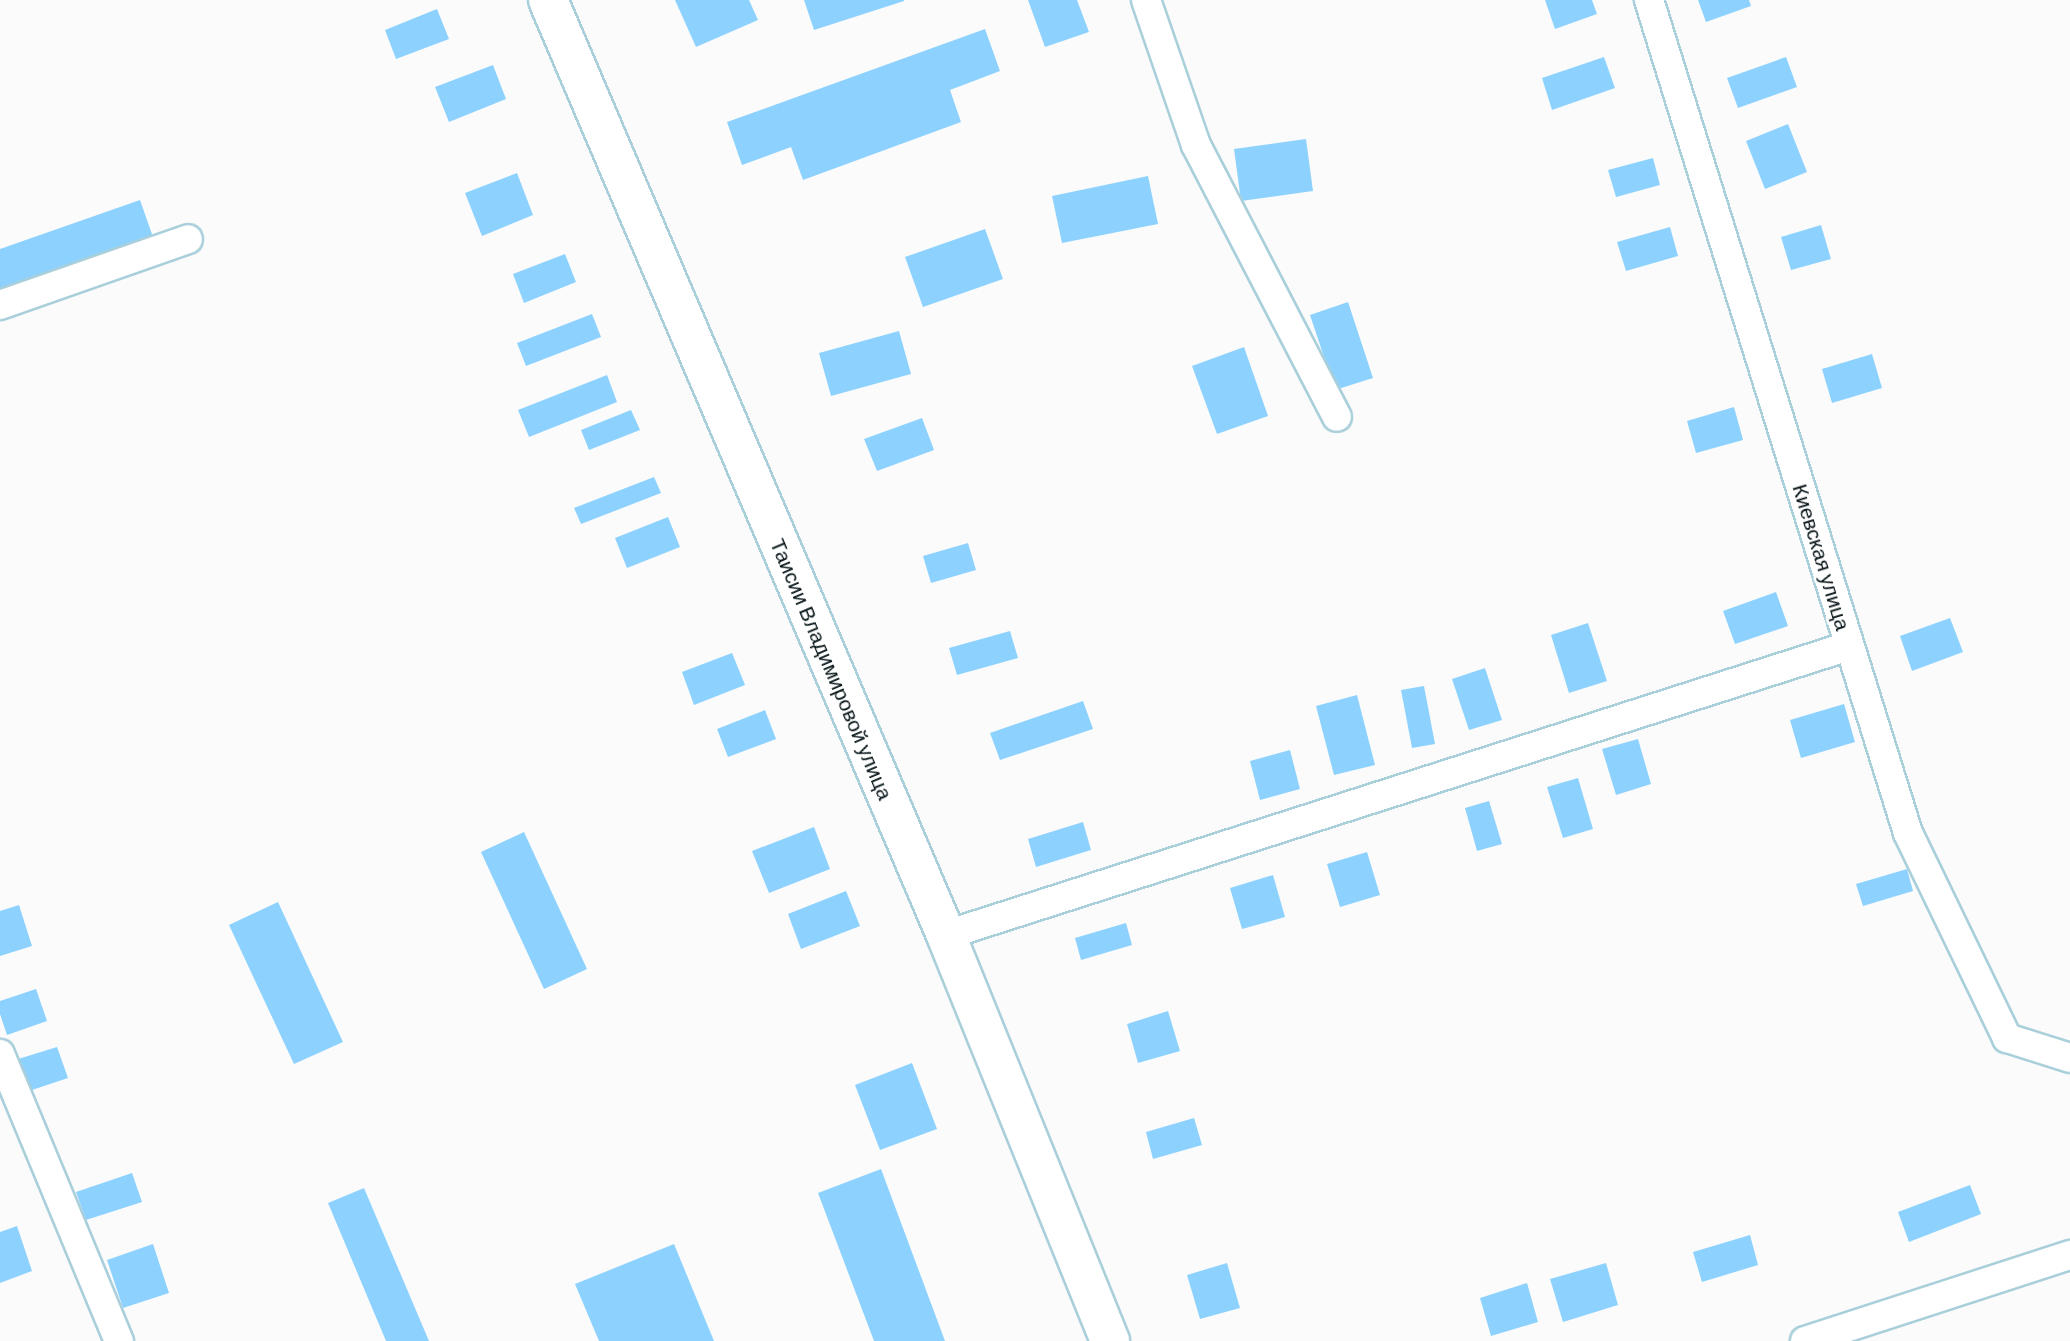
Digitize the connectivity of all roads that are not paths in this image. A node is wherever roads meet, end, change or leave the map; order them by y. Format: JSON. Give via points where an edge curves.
{"nodes":[{"id":1,"x":548,"y":0,"type":"edge"},
{"id":2,"x":1146,"y":0,"type":"edge"},
{"id":3,"x":1649,"y":0,"type":"edge"},
{"id":4,"x":188,"y":239,"type":"dead end"},
{"id":5,"x":0,"y":305,"type":"edge"},
{"id":6,"x":1337,"y":417,"type":"dead end"},
{"id":7,"x":1849,"y":646,"type":"junction"},
{"id":8,"x":946,"y":935,"type":"junction"},
{"id":9,"x":0,"y":1054,"type":"edge"},
{"id":10,"x":2070,"y":1058,"type":"edge"},
{"id":11,"x":2070,"y":1255,"type":"edge"},
{"id":12,"x":119,"y":1341,"type":"edge"},
{"id":13,"x":1110,"y":1341,"type":"edge"},
{"id":14,"x":1805,"y":1341,"type":"edge"}],
"edges":[{"from":1,"to":8,"type":"street","name":"Таисии Владимировой улица"},
{"from":2,"to":6,"type":"street","via":[[1196,145]]},
{"from":3,"to":7,"type":"street","name":"Киевская улица"},
{"from":4,"to":5,"type":"street"},
{"from":7,"to":8,"type":"street"},
{"from":7,"to":10,"type":"street","name":"Киевская улица","via":[[1908,833],[2007,1038]]},
{"from":8,"to":13,"type":"street","name":"Таисии Владимировой улица"},
{"from":9,"to":12,"type":"street"},
{"from":11,"to":14,"type":"street"}]}
